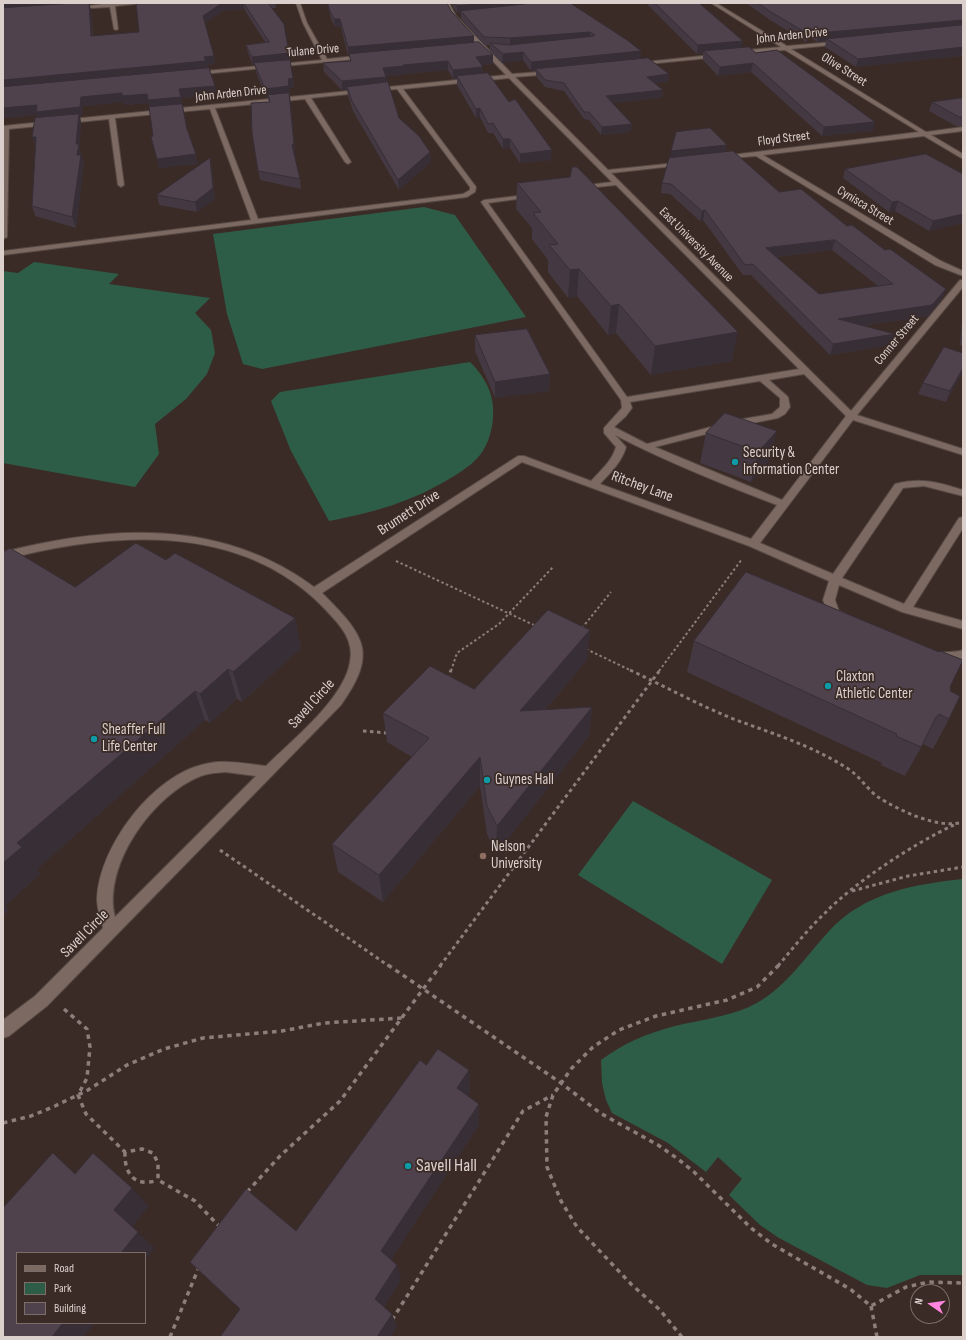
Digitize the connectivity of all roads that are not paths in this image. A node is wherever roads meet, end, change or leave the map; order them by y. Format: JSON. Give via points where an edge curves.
{"nodes":[{"id":1,"x":143,"y":3,"type":"edge"},
{"id":2,"x":298,"y":3,"type":"edge"},
{"id":3,"x":447,"y":3,"type":"edge"},
{"id":4,"x":713,"y":3,"type":"edge"},
{"id":5,"x":112,"y":4,"type":"edge"},
{"id":6,"x":65,"y":9,"type":"edge"},
{"id":7,"x":116,"y":29,"type":"dead end"},
{"id":8,"x":848,"y":41,"type":"edge"},
{"id":9,"x":787,"y":47,"type":"junction"},
{"id":10,"x":724,"y":54,"type":"edge"},
{"id":11,"x":731,"y":54,"type":"edge"},
{"id":12,"x":372,"y":57,"type":"edge"},
{"id":13,"x":325,"y":61,"type":"junction"},
{"id":14,"x":628,"y":64,"type":"edge"},
{"id":15,"x":558,"y":71,"type":"edge"},
{"id":16,"x":191,"y":74,"type":"edge"},
{"id":17,"x":512,"y":76,"type":"junction"},
{"id":18,"x":399,"y":88,"type":"junction"},
{"id":19,"x":307,"y":97,"type":"junction"},
{"id":20,"x":212,"y":106,"type":"junction"},
{"id":21,"x":112,"y":117,"type":"junction"},
{"id":22,"x":5,"y":128,"type":"edge"},
{"id":23,"x":963,"y":129,"type":"edge"},
{"id":24,"x":926,"y":134,"type":"junction"},
{"id":25,"x":757,"y":154,"type":"junction"},
{"id":26,"x":963,"y":157,"type":"edge"},
{"id":27,"x":719,"y":159,"type":"edge"},
{"id":28,"x":348,"y":162,"type":"dead end"},
{"id":29,"x":688,"y":162,"type":"edge"},
{"id":30,"x":607,"y":172,"type":"junction"},
{"id":31,"x":618,"y":183,"type":"junction"},
{"id":32,"x":122,"y":185,"type":"dead end"},
{"id":33,"x":570,"y":189,"type":"edge"},
{"id":34,"x":539,"y":194,"type":"edge"},
{"id":35,"x":255,"y":222,"type":"junction"},
{"id":36,"x":3,"y":237,"type":"edge"},
{"id":37,"x":3,"y":253,"type":"edge"},
{"id":38,"x":963,"y":274,"type":"edge"},
{"id":39,"x":963,"y":282,"type":"edge"},
{"id":40,"x":806,"y":371,"type":"junction"},
{"id":41,"x":762,"y":378,"type":"junction"},
{"id":42,"x":625,"y":400,"type":"junction"},
{"id":43,"x":850,"y":416,"type":"junction"},
{"id":44,"x":609,"y":428,"type":"junction"},
{"id":45,"x":646,"y":447,"type":"junction"},
{"id":46,"x":963,"y":452,"type":"edge"},
{"id":47,"x":521,"y":458,"type":"joint"},
{"id":48,"x":593,"y":485,"type":"junction"},
{"id":49,"x":963,"y":493,"type":"edge"},
{"id":50,"x":783,"y":504,"type":"junction"},
{"id":51,"x":963,"y":520,"type":"edge"},
{"id":52,"x":753,"y":544,"type":"junction"},
{"id":53,"x":3,"y":556,"type":"edge"},
{"id":54,"x":835,"y":580,"type":"junction"},
{"id":55,"x":314,"y":593,"type":"junction"},
{"id":56,"x":906,"y":609,"type":"junction"},
{"id":57,"x":855,"y":623,"type":"edge"},
{"id":58,"x":963,"y":625,"type":"edge"},
{"id":59,"x":926,"y":652,"type":"edge"},
{"id":60,"x":963,"y":654,"type":"edge"},
{"id":61,"x":269,"y":772,"type":"junction"},
{"id":62,"x":111,"y":931,"type":"junction"},
{"id":63,"x":3,"y":1030,"type":"edge"}],
"edges":[{"from":1,"to":5,"type":"street"},
{"from":2,"to":13,"type":"street","via":[[304,23]]},
{"from":3,"to":17,"type":"street","name":"East University Avenue","via":[[481,48]]},
{"from":4,"to":9,"type":"street","name":"Olive Street"},
{"from":5,"to":6,"type":"street"},
{"from":5,"to":7,"type":"street"},
{"from":8,"to":9,"type":"street","name":"John Arden Drive"},
{"from":9,"to":11,"type":"street","name":"John Arden Drive"},
{"from":9,"to":24,"type":"street","name":"Olive Street"},
{"from":10,"to":14,"type":"street"},
{"from":12,"to":13,"type":"street","name":"Tulane Drive"},
{"from":13,"to":16,"type":"street","name":"Tulane Drive"},
{"from":15,"to":17,"type":"street","name":"John Arden Drive"},
{"from":17,"to":18,"type":"street","name":"John Arden Drive"},
{"from":17,"to":30,"type":"street","name":"East University Avenue"},
{"from":18,"to":19,"type":"street","name":"John Arden Drive"},
{"from":18,"to":35,"type":"street","via":[[473,187],[473,191],[464,196]]},
{"from":19,"to":20,"type":"street","name":"John Arden Drive"},
{"from":19,"to":28,"type":"street"},
{"from":20,"to":21,"type":"street","name":"John Arden Drive"},
{"from":20,"to":35,"type":"street"},
{"from":21,"to":22,"type":"street","name":"John Arden Drive"},
{"from":21,"to":32,"type":"street"},
{"from":22,"to":36,"type":"street"},
{"from":23,"to":24,"type":"street","name":"Floyd Street"},
{"from":24,"to":25,"type":"street","name":"Floyd Street"},
{"from":24,"to":26,"type":"street","name":"Olive Street"},
{"from":25,"to":27,"type":"street","name":"Floyd Street"},
{"from":25,"to":38,"type":"street","name":"Cynisca Street","via":[[938,263]]},
{"from":29,"to":30,"type":"street"},
{"from":30,"to":31,"type":"street","name":"East University Avenue"},
{"from":31,"to":33,"type":"street"},
{"from":31,"to":40,"type":"street","name":"East University Avenue"},
{"from":34,"to":42,"type":"street","via":[[484,202]]},
{"from":35,"to":37,"type":"street"},
{"from":39,"to":43,"type":"street","name":"Conner Street"},
{"from":40,"to":41,"type":"street"},
{"from":40,"to":43,"type":"street","name":"East University Avenue"},
{"from":41,"to":42,"type":"street"},
{"from":41,"to":45,"type":"street","via":[[784,397],[786,407],[782,412],[775,416]]},
{"from":42,"to":44,"type":"street","via":[[625,412],[613,421]]},
{"from":43,"to":46,"type":"street","name":"East University Avenue"},
{"from":43,"to":50,"type":"street","name":"Conner Street"},
{"from":44,"to":45,"type":"street"},
{"from":44,"to":48,"type":"street","via":[[609,435],[621,450]]},
{"from":45,"to":50,"type":"street"},
{"from":47,"to":48,"type":"street","name":"Ritchey Lane"},
{"from":47,"to":55,"type":"street","name":"Brumett Drive"},
{"from":48,"to":52,"type":"street","name":"Ritchey Lane"},
{"from":49,"to":54,"type":"street","via":[[930,483],[911,482],[899,486]]},
{"from":50,"to":52,"type":"street","name":"Conner Street"},
{"from":51,"to":56,"type":"street"},
{"from":52,"to":54,"type":"street","name":"Ritchey Lane"},
{"from":53,"to":55,"type":"street","name":"Savell Circle","via":[[48,544],[90,537],[140,535],[188,539],[234,549],[264,562]]},
{"from":54,"to":56,"type":"street","name":"Ritchey Lane"},
{"from":54,"to":57,"type":"street","via":[[829,600],[834,614]]},
{"from":55,"to":61,"type":"street","name":"Savell Circle","via":[[344,624],[356,644],[356,665],[349,687]]},
{"from":56,"to":58,"type":"street","name":"Ritchey Lane"},
{"from":59,"to":60,"type":"street","via":[[940,658],[958,657]]},
{"from":61,"to":62,"type":"street","name":"Savell Circle"},
{"from":61,"to":62,"type":"street","via":[[230,767],[210,768],[186,777],[141,814],[117,853],[104,897]]},
{"from":62,"to":63,"type":"street","name":"Savell Circle","via":[[47,995]]}]}
